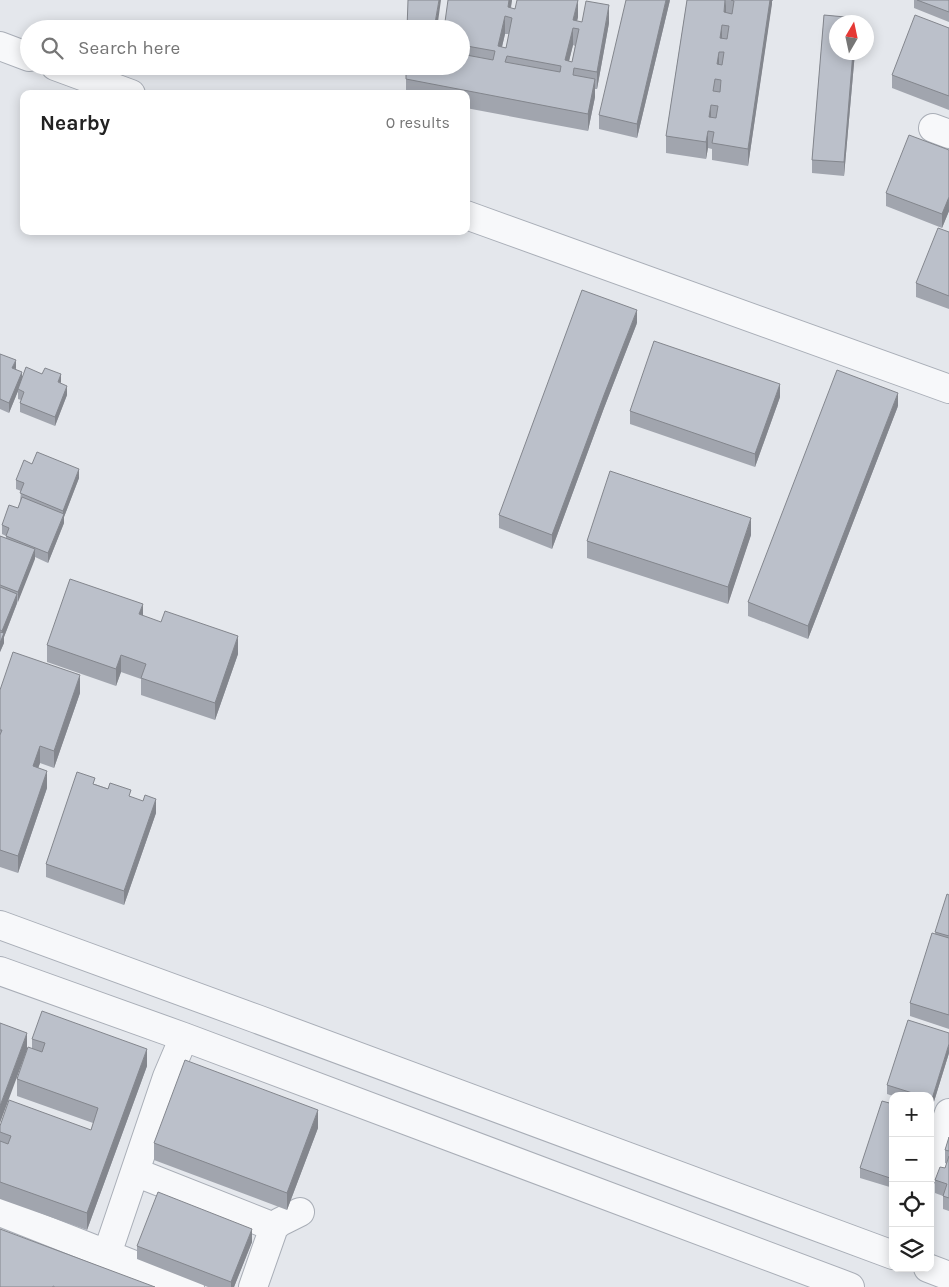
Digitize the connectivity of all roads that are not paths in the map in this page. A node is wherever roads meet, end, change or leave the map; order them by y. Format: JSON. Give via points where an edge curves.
{"nodes":[{"id":1,"x":0,"y":46,"type":"edge"},
{"id":2,"x":20,"y":54,"type":"edge"},
{"id":3,"x":79,"y":75,"type":"edge"},
{"id":4,"x":120,"y":90,"type":"edge"},
{"id":5,"x":470,"y":216,"type":"edge"},
{"id":6,"x":949,"y":389,"type":"edge"},
{"id":7,"x":0,"y":925,"type":"edge"},
{"id":8,"x":0,"y":971,"type":"edge"},
{"id":9,"x":184,"y":1037,"type":"junction"},
{"id":10,"x":949,"y":1113,"type":"edge"},
{"id":11,"x":934,"y":1158,"type":"edge"},
{"id":12,"x":135,"y":1172,"type":"junction"},
{"id":13,"x":0,"y":1212,"type":"edge"},
{"id":14,"x":300,"y":1212,"type":"dead end"},
{"id":15,"x":274,"y":1227,"type":"junction"},
{"id":16,"x":107,"y":1254,"type":"junction"},
{"id":17,"x":889,"y":1254,"type":"edge"},
{"id":18,"x":934,"y":1270,"type":"edge"},
{"id":19,"x":949,"y":1276,"type":"edge"},
{"id":20,"x":190,"y":1287,"type":"edge"},
{"id":21,"x":253,"y":1287,"type":"edge"},
{"id":22,"x":850,"y":1287,"type":"edge"}],
"edges":[{"from":1,"to":2,"type":"street"},
{"from":3,"to":4,"type":"street"},
{"from":5,"to":6,"type":"street"},
{"from":7,"to":17,"type":"street"},
{"from":8,"to":9,"type":"street"},
{"from":9,"to":12,"type":"street"},
{"from":9,"to":22,"type":"street"},
{"from":10,"to":11,"type":"street"},
{"from":12,"to":15,"type":"street"},
{"from":12,"to":16,"type":"street"},
{"from":13,"to":16,"type":"street"},
{"from":14,"to":15,"type":"street"},
{"from":15,"to":21,"type":"street"},
{"from":16,"to":20,"type":"street"},
{"from":18,"to":19,"type":"street"}]}
